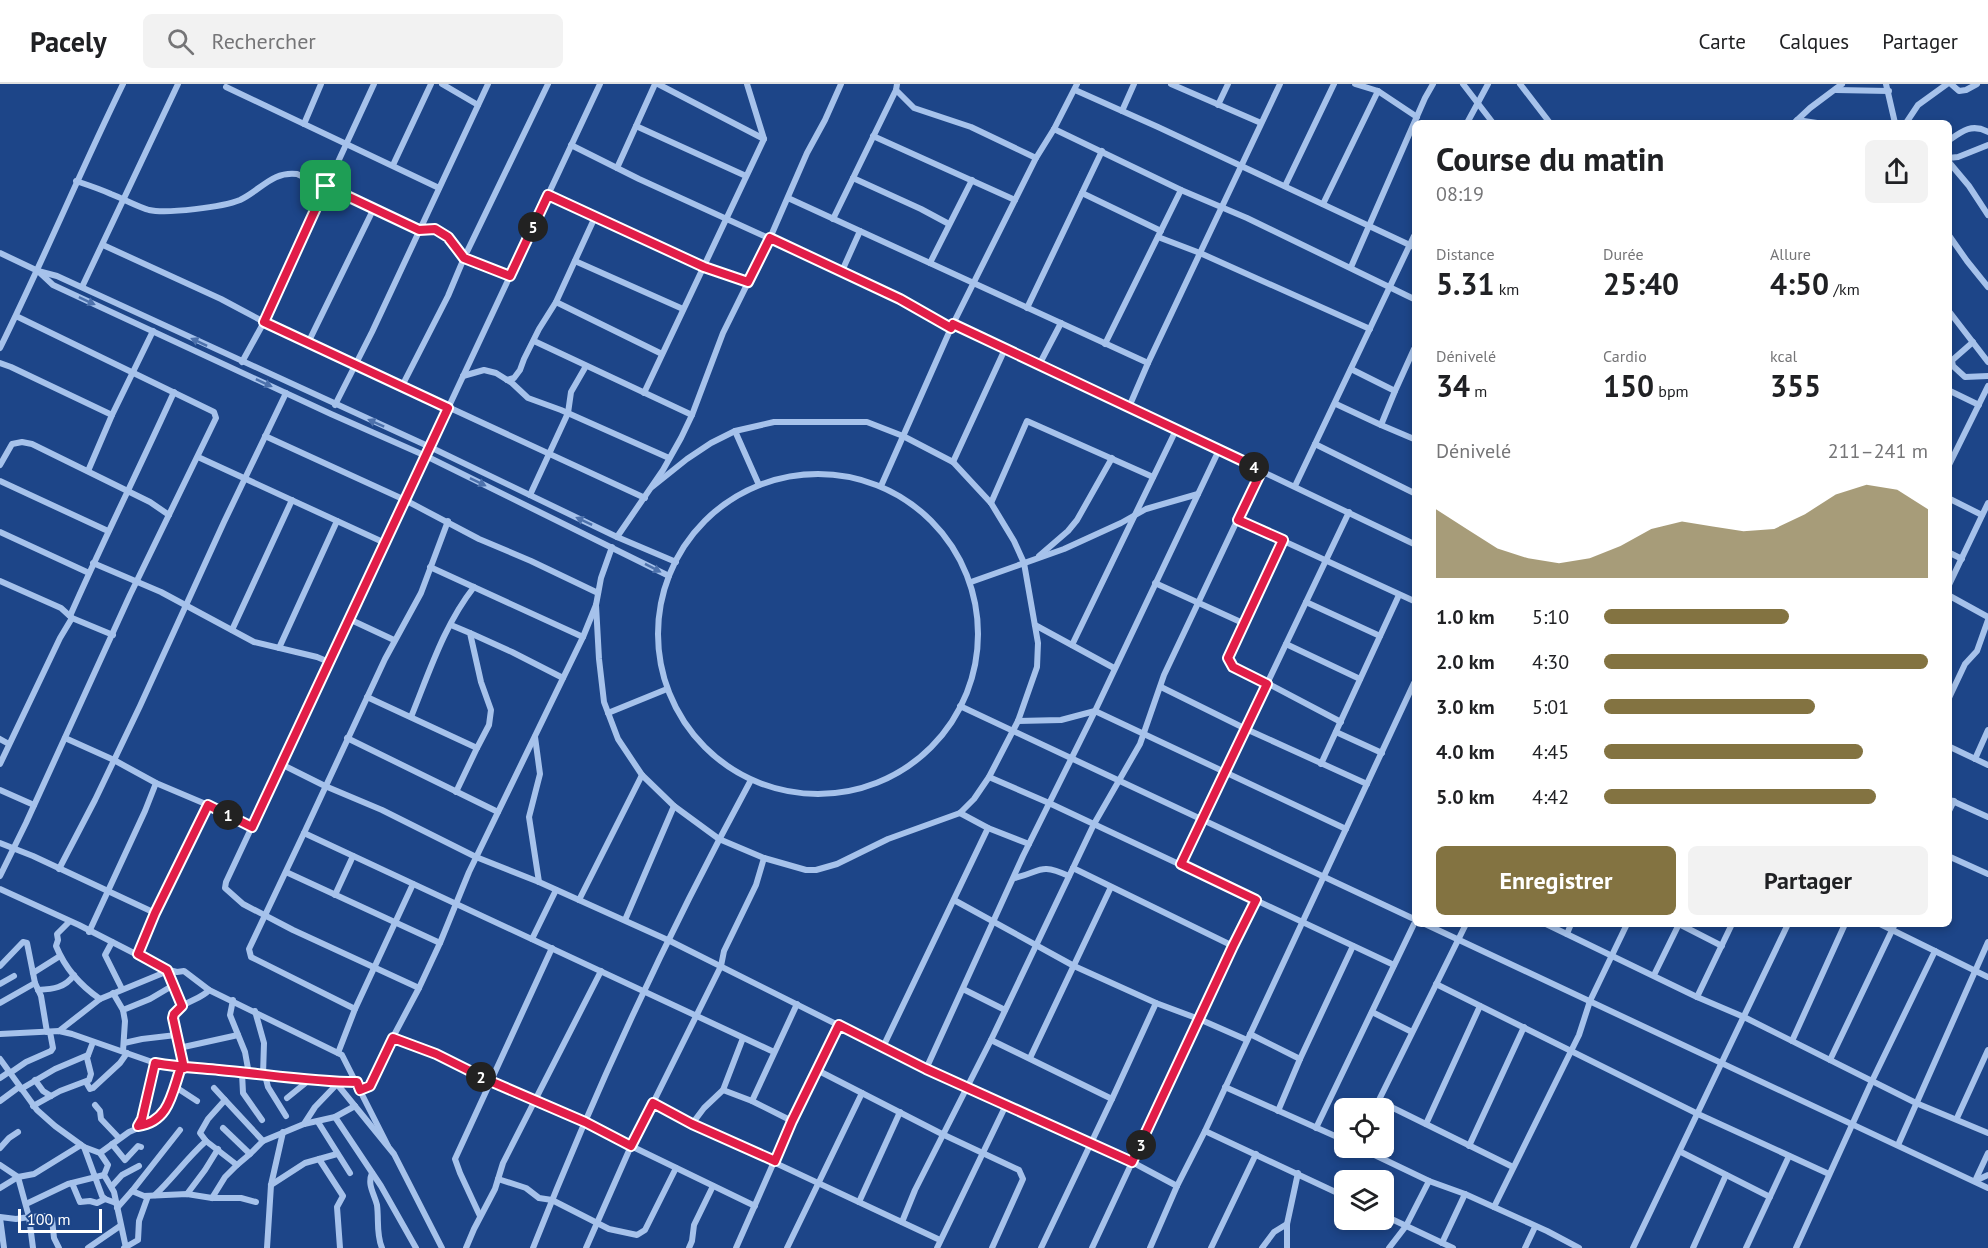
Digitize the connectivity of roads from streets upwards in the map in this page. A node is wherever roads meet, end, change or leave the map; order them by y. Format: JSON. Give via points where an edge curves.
{"nodes":[{"id":1,"x":123,"y":84,"type":"edge"},
{"id":2,"x":178,"y":84,"type":"edge"},
{"id":3,"x":321,"y":84,"type":"edge"},
{"id":4,"x":374,"y":84,"type":"edge"},
{"id":5,"x":431,"y":84,"type":"edge"},
{"id":6,"x":442,"y":84,"type":"edge"},
{"id":7,"x":488,"y":84,"type":"edge"},
{"id":8,"x":548,"y":84,"type":"edge"},
{"id":9,"x":600,"y":84,"type":"edge"},
{"id":10,"x":656,"y":84,"type":"edge"},
{"id":11,"x":747,"y":84,"type":"edge"},
{"id":12,"x":841,"y":84,"type":"edge"},
{"id":13,"x":1134,"y":84,"type":"edge"},
{"id":14,"x":1171,"y":84,"type":"edge"},
{"id":15,"x":1228,"y":84,"type":"edge"},
{"id":16,"x":1280,"y":84,"type":"edge"},
{"id":17,"x":1334,"y":84,"type":"edge"},
{"id":18,"x":1355,"y":84,"type":"edge"},
{"id":19,"x":1433,"y":84,"type":"edge"},
{"id":20,"x":1463,"y":84,"type":"edge"},
{"id":21,"x":1488,"y":84,"type":"edge"},
{"id":22,"x":1520,"y":84,"type":"edge"},
{"id":23,"x":1842,"y":84,"type":"edge"},
{"id":24,"x":1949,"y":84,"type":"edge"},
{"id":25,"x":1977,"y":84,"type":"edge"},
{"id":26,"x":226,"y":87,"type":"dead end"},
{"id":27,"x":896,"y":87,"type":"edge"},
{"id":28,"x":1076,"y":87,"type":"edge"},
{"id":29,"x":1887,"y":87,"type":"edge"},
{"id":30,"x":1836,"y":90,"type":"junction"},
{"id":31,"x":1378,"y":91,"type":"junction"},
{"id":32,"x":1477,"y":104,"type":"junction"},
{"id":33,"x":478,"y":105,"type":"junction"},
{"id":34,"x":1218,"y":105,"type":"junction"},
{"id":35,"x":1122,"y":111,"type":"junction"},
{"id":36,"x":1417,"y":117,"type":"junction"},
{"id":37,"x":1416,"y":120,"type":"edge"},
{"id":38,"x":1469,"y":120,"type":"edge"},
{"id":39,"x":1490,"y":120,"type":"edge"},
{"id":40,"x":1548,"y":120,"type":"edge"},
{"id":41,"x":1797,"y":120,"type":"edge"},
{"id":42,"x":1893,"y":120,"type":"edge"},
{"id":43,"x":1908,"y":120,"type":"edge"},
{"id":44,"x":1261,"y":123,"type":"junction"},
{"id":45,"x":304,"y":124,"type":"junction"},
{"id":46,"x":636,"y":126,"type":"junction"},
{"id":47,"x":1412,"y":128,"type":"edge"},
{"id":48,"x":1054,"y":129,"type":"junction"},
{"id":49,"x":1988,"y":132,"type":"edge"},
{"id":50,"x":873,"y":136,"type":"junction"},
{"id":51,"x":1952,"y":138,"type":"edge"},
{"id":52,"x":764,"y":139,"type":"junction"},
{"id":53,"x":347,"y":144,"type":"junction"},
{"id":54,"x":571,"y":145,"type":"junction"},
{"id":55,"x":1988,"y":145,"type":"edge"},
{"id":56,"x":1102,"y":151,"type":"junction"},
{"id":57,"x":1036,"y":158,"type":"junction"},
{"id":58,"x":1952,"y":158,"type":"edge"},
{"id":59,"x":1952,"y":164,"type":"edge"},
{"id":60,"x":393,"y":165,"type":"junction"},
{"id":61,"x":1241,"y":166,"type":"junction"},
{"id":62,"x":617,"y":168,"type":"junction"},
{"id":63,"x":746,"y":176,"type":"junction"},
{"id":64,"x":853,"y":178,"type":"junction"},
{"id":65,"x":972,"y":180,"type":"junction"},
{"id":66,"x":76,"y":181,"type":"junction"},
{"id":67,"x":326,"y":186,"type":"junction"},
{"id":68,"x":1285,"y":186,"type":"junction"},
{"id":69,"x":439,"y":188,"type":"junction"},
{"id":70,"x":1181,"y":190,"type":"junction"},
{"id":71,"x":1082,"y":193,"type":"junction"},
{"id":72,"x":548,"y":195,"type":"junction"},
{"id":73,"x":788,"y":198,"type":"junction"},
{"id":74,"x":124,"y":200,"type":"junction"},
{"id":75,"x":1015,"y":200,"type":"junction"},
{"id":76,"x":1323,"y":204,"type":"junction"},
{"id":77,"x":1222,"y":206,"type":"junction"},
{"id":78,"x":374,"y":208,"type":"junction"},
{"id":79,"x":1988,"y":215,"type":"edge"},
{"id":80,"x":595,"y":217,"type":"junction"},
{"id":81,"x":725,"y":219,"type":"junction"},
{"id":82,"x":833,"y":219,"type":"junction"},
{"id":83,"x":949,"y":225,"type":"junction"},
{"id":84,"x":1368,"y":225,"type":"junction"},
{"id":85,"x":419,"y":230,"type":"junction"},
{"id":86,"x":860,"y":231,"type":"junction"},
{"id":87,"x":1160,"y":234,"type":"junction"},
{"id":88,"x":770,"y":238,"type":"junction"},
{"id":89,"x":1952,"y":240,"type":"edge"},
{"id":90,"x":103,"y":245,"type":"junction"},
{"id":91,"x":1412,"y":246,"type":"edge"},
{"id":92,"x":0,"y":253,"type":"edge"},
{"id":93,"x":1200,"y":253,"type":"junction"},
{"id":94,"x":464,"y":258,"type":"junction"},
{"id":95,"x":575,"y":261,"type":"junction"},
{"id":96,"x":930,"y":263,"type":"junction"},
{"id":97,"x":704,"y":267,"type":"junction"},
{"id":98,"x":1351,"y":267,"type":"junction"},
{"id":99,"x":38,"y":271,"type":"junction"},
{"id":100,"x":842,"y":271,"type":"junction"},
{"id":101,"x":510,"y":276,"type":"junction"},
{"id":102,"x":748,"y":282,"type":"junction"},
{"id":103,"x":973,"y":283,"type":"junction"},
{"id":104,"x":82,"y":287,"type":"junction"},
{"id":105,"x":1988,"y":287,"type":"edge"},
{"id":106,"x":1390,"y":288,"type":"junction"},
{"id":107,"x":1412,"y":298,"type":"edge"},
{"id":108,"x":556,"y":302,"type":"junction"},
{"id":109,"x":1027,"y":308,"type":"junction"},
{"id":110,"x":684,"y":309,"type":"junction"},
{"id":111,"x":1952,"y":315,"type":"edge"},
{"id":112,"x":16,"y":316,"type":"junction"},
{"id":113,"x":264,"y":322,"type":"junction"},
{"id":114,"x":1060,"y":323,"type":"junction"},
{"id":115,"x":952,"y":326,"type":"junction"},
{"id":116,"x":1370,"y":329,"type":"junction"},
{"id":117,"x":153,"y":331,"type":"junction"},
{"id":118,"x":534,"y":341,"type":"junction"},
{"id":119,"x":1973,"y":342,"type":"junction"},
{"id":120,"x":308,"y":343,"type":"junction"},
{"id":121,"x":1105,"y":344,"type":"junction"},
{"id":122,"x":0,"y":348,"type":"edge"},
{"id":123,"x":1005,"y":349,"type":"junction"},
{"id":124,"x":662,"y":354,"type":"junction"},
{"id":125,"x":1412,"y":360,"type":"edge"},
{"id":126,"x":1952,"y":360,"type":"edge"},
{"id":127,"x":243,"y":362,"type":"junction"},
{"id":128,"x":1988,"y":362,"type":"edge"},
{"id":129,"x":0,"y":363,"type":"edge"},
{"id":130,"x":1148,"y":363,"type":"junction"},
{"id":131,"x":354,"y":364,"type":"junction"},
{"id":132,"x":1039,"y":365,"type":"junction"},
{"id":133,"x":1952,"y":365,"type":"edge"},
{"id":134,"x":586,"y":366,"type":"junction"},
{"id":135,"x":1351,"y":369,"type":"junction"},
{"id":136,"x":133,"y":373,"type":"junction"},
{"id":137,"x":463,"y":376,"type":"junction"},
{"id":138,"x":1988,"y":376,"type":"edge"},
{"id":139,"x":507,"y":380,"type":"junction"},
{"id":140,"x":402,"y":386,"type":"junction"},
{"id":141,"x":1988,"y":386,"type":"edge"},
{"id":142,"x":1395,"y":391,"type":"junction"},
{"id":143,"x":1952,"y":392,"type":"edge"},
{"id":144,"x":174,"y":393,"type":"junction"},
{"id":145,"x":286,"y":393,"type":"junction"},
{"id":146,"x":644,"y":393,"type":"junction"},
{"id":147,"x":1336,"y":404,"type":"junction"},
{"id":148,"x":335,"y":405,"type":"junction"},
{"id":149,"x":1979,"y":405,"type":"junction"},
{"id":150,"x":1129,"y":407,"type":"junction"},
{"id":151,"x":448,"y":408,"type":"junction"},
{"id":152,"x":568,"y":413,"type":"junction"},
{"id":153,"x":112,"y":415,"type":"junction"},
{"id":154,"x":692,"y":416,"type":"junction"},
{"id":155,"x":1381,"y":425,"type":"junction"},
{"id":156,"x":1176,"y":430,"type":"junction"},
{"id":157,"x":735,"y":431,"type":"junction"},
{"id":158,"x":265,"y":436,"type":"junction"},
{"id":159,"x":903,"y":436,"type":"junction"},
{"id":160,"x":1412,"y":438,"type":"edge"},
{"id":161,"x":1315,"y":444,"type":"junction"},
{"id":162,"x":430,"y":447,"type":"junction"},
{"id":163,"x":1219,"y":450,"type":"junction"},
{"id":164,"x":1952,"y":451,"type":"edge"},
{"id":165,"x":548,"y":454,"type":"junction"},
{"id":166,"x":426,"y":456,"type":"junction"},
{"id":167,"x":198,"y":457,"type":"junction"},
{"id":168,"x":669,"y":458,"type":"junction"},
{"id":169,"x":1112,"y":458,"type":"junction"},
{"id":170,"x":953,"y":462,"type":"junction"},
{"id":171,"x":0,"y":465,"type":"edge"},
{"id":172,"x":1262,"y":470,"type":"junction"},
{"id":173,"x":88,"y":471,"type":"junction"},
{"id":174,"x":1153,"y":477,"type":"junction"},
{"id":175,"x":246,"y":479,"type":"junction"},
{"id":176,"x":0,"y":481,"type":"edge"},
{"id":177,"x":759,"y":485,"type":"junction"},
{"id":178,"x":881,"y":486,"type":"junction"},
{"id":179,"x":1295,"y":486,"type":"junction"},
{"id":180,"x":652,"y":487,"type":"junction"},
{"id":181,"x":129,"y":491,"type":"junction"},
{"id":182,"x":1412,"y":492,"type":"edge"},
{"id":183,"x":1198,"y":494,"type":"junction"},
{"id":184,"x":530,"y":495,"type":"junction"},
{"id":185,"x":645,"y":498,"type":"junction"},
{"id":186,"x":292,"y":500,"type":"junction"},
{"id":187,"x":405,"y":500,"type":"junction"},
{"id":188,"x":1952,"y":500,"type":"edge"},
{"id":189,"x":991,"y":503,"type":"junction"},
{"id":190,"x":1988,"y":503,"type":"edge"},
{"id":191,"x":1348,"y":512,"type":"junction"},
{"id":192,"x":1137,"y":513,"type":"junction"},
{"id":193,"x":1982,"y":515,"type":"junction"},
{"id":194,"x":169,"y":516,"type":"junction"},
{"id":195,"x":1238,"y":520,"type":"junction"},
{"id":196,"x":337,"y":521,"type":"junction"},
{"id":197,"x":448,"y":521,"type":"junction"},
{"id":198,"x":108,"y":531,"type":"junction"},
{"id":199,"x":0,"y":532,"type":"edge"},
{"id":200,"x":617,"y":537,"type":"junction"},
{"id":201,"x":1283,"y":540,"type":"junction"},
{"id":202,"x":385,"y":543,"type":"junction"},
{"id":203,"x":1412,"y":543,"type":"edge"},
{"id":204,"x":612,"y":547,"type":"junction"},
{"id":205,"x":1952,"y":554,"type":"edge"},
{"id":206,"x":1036,"y":559,"type":"junction"},
{"id":207,"x":1962,"y":559,"type":"junction"},
{"id":208,"x":1326,"y":560,"type":"junction"},
{"id":209,"x":676,"y":562,"type":"junction"},
{"id":210,"x":93,"y":563,"type":"junction"},
{"id":211,"x":1024,"y":563,"type":"junction"},
{"id":212,"x":430,"y":567,"type":"junction"},
{"id":213,"x":89,"y":573,"type":"junction"},
{"id":214,"x":669,"y":576,"type":"junction"},
{"id":215,"x":1952,"y":579,"type":"edge"},
{"id":216,"x":0,"y":581,"type":"edge"},
{"id":217,"x":137,"y":581,"type":"junction"},
{"id":218,"x":971,"y":582,"type":"junction"},
{"id":219,"x":1155,"y":583,"type":"junction"},
{"id":220,"x":474,"y":587,"type":"junction"},
{"id":221,"x":598,"y":593,"type":"junction"},
{"id":222,"x":1400,"y":595,"type":"junction"},
{"id":223,"x":1952,"y":597,"type":"edge"},
{"id":224,"x":1412,"y":600,"type":"edge"},
{"id":225,"x":1306,"y":602,"type":"junction"},
{"id":226,"x":1199,"y":603,"type":"junction"},
{"id":227,"x":596,"y":605,"type":"junction"},
{"id":228,"x":186,"y":606,"type":"junction"},
{"id":229,"x":71,"y":617,"type":"junction"},
{"id":230,"x":1988,"y":618,"type":"edge"},
{"id":231,"x":349,"y":619,"type":"junction"},
{"id":232,"x":1245,"y":624,"type":"junction"},
{"id":233,"x":451,"y":625,"type":"junction"},
{"id":234,"x":1035,"y":625,"type":"junction"},
{"id":235,"x":232,"y":630,"type":"junction"},
{"id":236,"x":470,"y":633,"type":"junction"},
{"id":237,"x":113,"y":635,"type":"junction"},
{"id":238,"x":1380,"y":636,"type":"junction"},
{"id":239,"x":583,"y":637,"type":"junction"},
{"id":240,"x":394,"y":640,"type":"junction"},
{"id":241,"x":1286,"y":644,"type":"junction"},
{"id":242,"x":1072,"y":645,"type":"junction"},
{"id":243,"x":279,"y":648,"type":"junction"},
{"id":244,"x":329,"y":662,"type":"junction"},
{"id":245,"x":1114,"y":668,"type":"junction"},
{"id":246,"x":563,"y":678,"type":"junction"},
{"id":247,"x":1360,"y":679,"type":"junction"},
{"id":248,"x":1267,"y":684,"type":"junction"},
{"id":249,"x":1161,"y":687,"type":"junction"},
{"id":250,"x":1412,"y":687,"type":"edge"},
{"id":251,"x":667,"y":689,"type":"junction"},
{"id":252,"x":1952,"y":692,"type":"edge"},
{"id":253,"x":367,"y":697,"type":"junction"},
{"id":254,"x":960,"y":706,"type":"junction"},
{"id":255,"x":1095,"y":711,"type":"junction"},
{"id":256,"x":608,"y":713,"type":"junction"},
{"id":257,"x":411,"y":717,"type":"junction"},
{"id":258,"x":1018,"y":721,"type":"junction"},
{"id":259,"x":1341,"y":722,"type":"junction"},
{"id":260,"x":1246,"y":729,"type":"junction"},
{"id":261,"x":1988,"y":730,"type":"edge"},
{"id":262,"x":1012,"y":731,"type":"junction"},
{"id":263,"x":1336,"y":732,"type":"junction"},
{"id":264,"x":1143,"y":735,"type":"junction"},
{"id":265,"x":535,"y":737,"type":"junction"},
{"id":266,"x":65,"y":738,"type":"junction"},
{"id":267,"x":347,"y":738,"type":"junction"},
{"id":268,"x":0,"y":739,"type":"edge"},
{"id":269,"x":9,"y":744,"type":"junction"},
{"id":270,"x":477,"y":748,"type":"junction"},
{"id":271,"x":1952,"y":748,"type":"edge"},
{"id":272,"x":1382,"y":753,"type":"junction"},
{"id":273,"x":1071,"y":758,"type":"junction"},
{"id":274,"x":1975,"y":759,"type":"junction"},
{"id":275,"x":114,"y":760,"type":"junction"},
{"id":276,"x":0,"y":764,"type":"edge"},
{"id":277,"x":281,"y":764,"type":"junction"},
{"id":278,"x":1321,"y":764,"type":"junction"},
{"id":279,"x":1988,"y":765,"type":"edge"},
{"id":280,"x":1226,"y":772,"type":"junction"},
{"id":281,"x":642,"y":776,"type":"junction"},
{"id":282,"x":989,"y":777,"type":"junction"},
{"id":283,"x":750,"y":780,"type":"junction"},
{"id":284,"x":1120,"y":780,"type":"junction"},
{"id":285,"x":156,"y":783,"type":"junction"},
{"id":286,"x":1367,"y":784,"type":"junction"},
{"id":287,"x":326,"y":786,"type":"junction"},
{"id":288,"x":0,"y":790,"type":"edge"},
{"id":289,"x":456,"y":792,"type":"junction"},
{"id":290,"x":1952,"y":800,"type":"edge"},
{"id":291,"x":1049,"y":803,"type":"junction"},
{"id":292,"x":34,"y":805,"type":"junction"},
{"id":293,"x":208,"y":805,"type":"junction"},
{"id":294,"x":674,"y":806,"type":"junction"},
{"id":295,"x":498,"y":812,"type":"junction"},
{"id":296,"x":960,"y":813,"type":"junction"},
{"id":297,"x":1988,"y":817,"type":"edge"},
{"id":298,"x":1203,"y":820,"type":"junction"},
{"id":299,"x":1094,"y":824,"type":"junction"},
{"id":300,"x":252,"y":827,"type":"junction"},
{"id":301,"x":988,"y":828,"type":"junction"},
{"id":302,"x":1346,"y":829,"type":"junction"},
{"id":303,"x":304,"y":833,"type":"junction"},
{"id":304,"x":719,"y":838,"type":"junction"},
{"id":305,"x":0,"y":843,"type":"edge"},
{"id":306,"x":1029,"y":844,"type":"junction"},
{"id":307,"x":14,"y":849,"type":"junction"},
{"id":308,"x":353,"y":856,"type":"junction"},
{"id":309,"x":477,"y":857,"type":"junction"},
{"id":310,"x":764,"y":858,"type":"junction"},
{"id":311,"x":1952,"y":858,"type":"edge"},
{"id":312,"x":1181,"y":864,"type":"junction"},
{"id":313,"x":59,"y":868,"type":"junction"},
{"id":314,"x":1072,"y":868,"type":"junction"},
{"id":315,"x":286,"y":872,"type":"junction"},
{"id":316,"x":1988,"y":874,"type":"edge"},
{"id":317,"x":0,"y":876,"type":"edge"},
{"id":318,"x":1069,"y":876,"type":"junction"},
{"id":319,"x":1324,"y":877,"type":"junction"},
{"id":320,"x":1014,"y":878,"type":"junction"},
{"id":321,"x":539,"y":882,"type":"junction"},
{"id":322,"x":414,"y":884,"type":"junction"},
{"id":323,"x":1111,"y":887,"type":"junction"},
{"id":324,"x":0,"y":889,"type":"edge"},
{"id":325,"x":556,"y":890,"type":"junction"},
{"id":326,"x":109,"y":892,"type":"junction"},
{"id":327,"x":334,"y":895,"type":"junction"},
{"id":328,"x":579,"y":900,"type":"junction"},
{"id":329,"x":954,"y":900,"type":"junction"},
{"id":330,"x":1256,"y":900,"type":"junction"},
{"id":331,"x":456,"y":904,"type":"junction"},
{"id":332,"x":155,"y":913,"type":"junction"},
{"id":333,"x":265,"y":915,"type":"junction"},
{"id":334,"x":1412,"y":918,"type":"edge"},
{"id":335,"x":625,"y":920,"type":"junction"},
{"id":336,"x":69,"y":922,"type":"junction"},
{"id":337,"x":394,"y":922,"type":"junction"},
{"id":338,"x":994,"y":922,"type":"junction"},
{"id":339,"x":1303,"y":922,"type":"junction"},
{"id":340,"x":1413,"y":927,"type":"edge"},
{"id":341,"x":1431,"y":927,"type":"edge"},
{"id":342,"x":1464,"y":927,"type":"edge"},
{"id":343,"x":1552,"y":927,"type":"edge"},
{"id":344,"x":1570,"y":927,"type":"edge"},
{"id":345,"x":1626,"y":927,"type":"edge"},
{"id":346,"x":1678,"y":927,"type":"edge"},
{"id":347,"x":1685,"y":927,"type":"edge"},
{"id":348,"x":1731,"y":927,"type":"edge"},
{"id":349,"x":1787,"y":927,"type":"edge"},
{"id":350,"x":1844,"y":927,"type":"edge"},
{"id":351,"x":1894,"y":927,"type":"edge"},
{"id":352,"x":89,"y":932,"type":"junction"},
{"id":353,"x":1567,"y":934,"type":"junction"},
{"id":354,"x":532,"y":939,"type":"junction"},
{"id":355,"x":1458,"y":940,"type":"junction"},
{"id":356,"x":670,"y":941,"type":"junction"},
{"id":357,"x":111,"y":942,"type":"junction"},
{"id":358,"x":1988,"y":942,"type":"edge"},
{"id":359,"x":440,"y":943,"type":"junction"},
{"id":360,"x":1036,"y":945,"type":"junction"},
{"id":361,"x":1233,"y":946,"type":"junction"},
{"id":362,"x":1353,"y":946,"type":"junction"},
{"id":363,"x":1722,"y":946,"type":"junction"},
{"id":364,"x":552,"y":948,"type":"junction"},
{"id":365,"x":1935,"y":951,"type":"junction"},
{"id":366,"x":138,"y":954,"type":"junction"},
{"id":367,"x":1612,"y":955,"type":"junction"},
{"id":368,"x":60,"y":956,"type":"junction"},
{"id":369,"x":1394,"y":965,"type":"junction"},
{"id":370,"x":0,"y":966,"type":"edge"},
{"id":371,"x":722,"y":966,"type":"junction"},
{"id":372,"x":1074,"y":966,"type":"junction"},
{"id":373,"x":375,"y":967,"type":"junction"},
{"id":374,"x":167,"y":970,"type":"junction"},
{"id":375,"x":601,"y":971,"type":"junction"},
{"id":376,"x":1975,"y":971,"type":"junction"},
{"id":377,"x":33,"y":974,"type":"junction"},
{"id":378,"x":74,"y":975,"type":"junction"},
{"id":379,"x":1654,"y":975,"type":"junction"},
{"id":380,"x":14,"y":976,"type":"dead end"},
{"id":381,"x":1988,"y":977,"type":"edge"},
{"id":382,"x":0,"y":984,"type":"edge"},
{"id":383,"x":1436,"y":984,"type":"junction"},
{"id":384,"x":37,"y":986,"type":"junction"},
{"id":385,"x":172,"y":986,"type":"junction"},
{"id":386,"x":419,"y":988,"type":"junction"},
{"id":387,"x":122,"y":989,"type":"junction"},
{"id":388,"x":963,"y":989,"type":"junction"},
{"id":389,"x":209,"y":990,"type":"junction"},
{"id":390,"x":645,"y":992,"type":"junction"},
{"id":391,"x":113,"y":993,"type":"junction"},
{"id":392,"x":1696,"y":997,"type":"junction"},
{"id":393,"x":100,"y":999,"type":"junction"},
{"id":394,"x":233,"y":1000,"type":"junction"},
{"id":395,"x":1590,"y":1001,"type":"junction"},
{"id":396,"x":0,"y":1003,"type":"edge"},
{"id":397,"x":1156,"y":1003,"type":"junction"},
{"id":398,"x":797,"y":1004,"type":"junction"},
{"id":399,"x":182,"y":1006,"type":"junction"},
{"id":400,"x":1480,"y":1006,"type":"junction"},
{"id":401,"x":355,"y":1009,"type":"junction"},
{"id":402,"x":123,"y":1010,"type":"junction"},
{"id":403,"x":1005,"y":1010,"type":"junction"},
{"id":404,"x":255,"y":1011,"type":"junction"},
{"id":405,"x":1372,"y":1012,"type":"junction"},
{"id":406,"x":698,"y":1017,"type":"junction"},
{"id":407,"x":1744,"y":1017,"type":"junction"},
{"id":408,"x":1199,"y":1019,"type":"junction"},
{"id":409,"x":839,"y":1025,"type":"junction"},
{"id":410,"x":1524,"y":1028,"type":"junction"},
{"id":411,"x":59,"y":1031,"type":"junction"},
{"id":412,"x":48,"y":1032,"type":"junction"},
{"id":413,"x":1412,"y":1032,"type":"junction"},
{"id":414,"x":0,"y":1034,"type":"edge"},
{"id":415,"x":176,"y":1035,"type":"junction"},
{"id":416,"x":238,"y":1035,"type":"junction"},
{"id":417,"x":1249,"y":1037,"type":"junction"},
{"id":418,"x":393,"y":1038,"type":"junction"},
{"id":419,"x":743,"y":1038,"type":"junction"},
{"id":420,"x":991,"y":1040,"type":"junction"},
{"id":421,"x":93,"y":1041,"type":"junction"},
{"id":422,"x":1792,"y":1041,"type":"junction"},
{"id":423,"x":124,"y":1043,"type":"junction"},
{"id":424,"x":883,"y":1047,"type":"junction"},
{"id":425,"x":179,"y":1048,"type":"junction"},
{"id":426,"x":1571,"y":1050,"type":"junction"},
{"id":427,"x":1988,"y":1050,"type":"edge"},
{"id":428,"x":125,"y":1052,"type":"junction"},
{"id":429,"x":774,"y":1052,"type":"junction"},
{"id":430,"x":338,"y":1053,"type":"junction"},
{"id":431,"x":88,"y":1055,"type":"junction"},
{"id":432,"x":1030,"y":1058,"type":"junction"},
{"id":433,"x":1300,"y":1059,"type":"junction"},
{"id":434,"x":0,"y":1060,"type":"edge"},
{"id":435,"x":1830,"y":1060,"type":"junction"},
{"id":436,"x":155,"y":1063,"type":"junction"},
{"id":437,"x":1721,"y":1063,"type":"junction"},
{"id":438,"x":182,"y":1068,"type":"junction"},
{"id":439,"x":926,"y":1069,"type":"junction"},
{"id":440,"x":817,"y":1070,"type":"junction"},
{"id":441,"x":9,"y":1072,"type":"junction"},
{"id":442,"x":245,"y":1073,"type":"junction"},
{"id":443,"x":264,"y":1075,"type":"junction"},
{"id":444,"x":0,"y":1078,"type":"edge"},
{"id":445,"x":35,"y":1080,"type":"junction"},
{"id":446,"x":308,"y":1081,"type":"junction"},
{"id":447,"x":490,"y":1081,"type":"junction"},
{"id":448,"x":1872,"y":1081,"type":"junction"},
{"id":449,"x":86,"y":1082,"type":"junction"},
{"id":450,"x":357,"y":1082,"type":"junction"},
{"id":451,"x":338,"y":1083,"type":"junction"},
{"id":452,"x":174,"y":1086,"type":"junction"},
{"id":453,"x":1225,"y":1087,"type":"junction"},
{"id":454,"x":20,"y":1088,"type":"junction"},
{"id":455,"x":214,"y":1088,"type":"dead end"},
{"id":456,"x":967,"y":1088,"type":"junction"},
{"id":457,"x":360,"y":1090,"type":"junction"},
{"id":458,"x":723,"y":1090,"type":"junction"},
{"id":459,"x":862,"y":1093,"type":"junction"},
{"id":460,"x":51,"y":1096,"type":"junction"},
{"id":461,"x":287,"y":1098,"type":"dead end"},
{"id":462,"x":1380,"y":1098,"type":"edge"},
{"id":463,"x":1113,"y":1099,"type":"junction"},
{"id":464,"x":225,"y":1100,"type":"junction"},
{"id":465,"x":0,"y":1101,"type":"edge"},
{"id":466,"x":197,"y":1101,"type":"dead end"},
{"id":467,"x":536,"y":1101,"type":"junction"},
{"id":468,"x":752,"y":1101,"type":"junction"},
{"id":469,"x":653,"y":1103,"type":"junction"},
{"id":470,"x":1916,"y":1103,"type":"junction"},
{"id":471,"x":95,"y":1105,"type":"dead end"},
{"id":472,"x":1006,"y":1105,"type":"junction"},
{"id":473,"x":33,"y":1106,"type":"junction"},
{"id":474,"x":355,"y":1106,"type":"junction"},
{"id":475,"x":1394,"y":1108,"type":"edge"},
{"id":476,"x":1278,"y":1111,"type":"junction"},
{"id":477,"x":900,"y":1112,"type":"junction"},
{"id":478,"x":1698,"y":1114,"type":"junction"},
{"id":479,"x":286,"y":1116,"type":"dead end"},
{"id":480,"x":335,"y":1117,"type":"junction"},
{"id":481,"x":1956,"y":1118,"type":"junction"},
{"id":482,"x":262,"y":1120,"type":"dead end"},
{"id":483,"x":792,"y":1121,"type":"junction"},
{"id":484,"x":318,"y":1122,"type":"junction"},
{"id":485,"x":585,"y":1122,"type":"junction"},
{"id":486,"x":304,"y":1124,"type":"junction"},
{"id":487,"x":692,"y":1124,"type":"junction"},
{"id":488,"x":1426,"y":1124,"type":"junction"},
{"id":489,"x":1852,"y":1124,"type":"junction"},
{"id":490,"x":138,"y":1126,"type":"junction"},
{"id":491,"x":223,"y":1128,"type":"dead end"},
{"id":492,"x":1316,"y":1128,"type":"junction"},
{"id":493,"x":180,"y":1130,"type":"dead end"},
{"id":494,"x":1205,"y":1131,"type":"junction"},
{"id":495,"x":18,"y":1132,"type":"dead end"},
{"id":496,"x":283,"y":1132,"type":"junction"},
{"id":497,"x":1988,"y":1133,"type":"edge"},
{"id":498,"x":942,"y":1134,"type":"junction"},
{"id":499,"x":1334,"y":1136,"type":"edge"},
{"id":500,"x":119,"y":1138,"type":"junction"},
{"id":501,"x":206,"y":1141,"type":"junction"},
{"id":502,"x":263,"y":1141,"type":"junction"},
{"id":503,"x":112,"y":1144,"type":"junction"},
{"id":504,"x":1091,"y":1144,"type":"junction"},
{"id":505,"x":1898,"y":1145,"type":"junction"},
{"id":506,"x":82,"y":1146,"type":"junction"},
{"id":507,"x":388,"y":1146,"type":"junction"},
{"id":508,"x":631,"y":1146,"type":"junction"},
{"id":509,"x":1469,"y":1146,"type":"junction"},
{"id":510,"x":141,"y":1147,"type":"dead end"},
{"id":511,"x":0,"y":1148,"type":"edge"},
{"id":512,"x":218,"y":1149,"type":"junction"},
{"id":513,"x":1680,"y":1152,"type":"junction"},
{"id":514,"x":100,"y":1153,"type":"junction"},
{"id":515,"x":1988,"y":1153,"type":"edge"},
{"id":516,"x":250,"y":1154,"type":"junction"},
{"id":517,"x":337,"y":1154,"type":"junction"},
{"id":518,"x":983,"y":1154,"type":"junction"},
{"id":519,"x":1256,"y":1154,"type":"junction"},
{"id":520,"x":1789,"y":1156,"type":"junction"},
{"id":521,"x":1381,"y":1158,"type":"edge"},
{"id":522,"x":319,"y":1159,"type":"junction"},
{"id":523,"x":775,"y":1161,"type":"junction"},
{"id":524,"x":1132,"y":1162,"type":"junction"},
{"id":525,"x":237,"y":1164,"type":"junction"},
{"id":526,"x":0,"y":1165,"type":"edge"},
{"id":527,"x":139,"y":1166,"type":"dead end"},
{"id":528,"x":1513,"y":1167,"type":"junction"},
{"id":529,"x":676,"y":1168,"type":"junction"},
{"id":530,"x":350,"y":1173,"type":"dead end"},
{"id":531,"x":372,"y":1173,"type":"junction"},
{"id":532,"x":1298,"y":1173,"type":"junction"},
{"id":533,"x":1726,"y":1174,"type":"junction"},
{"id":534,"x":1829,"y":1174,"type":"junction"},
{"id":535,"x":104,"y":1175,"type":"junction"},
{"id":536,"x":1988,"y":1175,"type":"edge"},
{"id":537,"x":18,"y":1177,"type":"junction"},
{"id":538,"x":95,"y":1177,"type":"junction"},
{"id":539,"x":498,"y":1179,"type":"junction"},
{"id":540,"x":1429,"y":1181,"type":"junction"},
{"id":541,"x":1975,"y":1181,"type":"junction"},
{"id":542,"x":819,"y":1182,"type":"junction"},
{"id":543,"x":72,"y":1183,"type":"junction"},
{"id":544,"x":271,"y":1185,"type":"junction"},
{"id":545,"x":112,"y":1186,"type":"junction"},
{"id":546,"x":713,"y":1186,"type":"junction"},
{"id":547,"x":1177,"y":1186,"type":"junction"},
{"id":548,"x":0,"y":1188,"type":"edge"},
{"id":549,"x":1988,"y":1188,"type":"edge"},
{"id":550,"x":132,"y":1191,"type":"junction"},
{"id":551,"x":1334,"y":1191,"type":"edge"},
{"id":552,"x":187,"y":1194,"type":"junction"},
{"id":553,"x":1465,"y":1194,"type":"junction"},
{"id":554,"x":152,"y":1196,"type":"junction"},
{"id":555,"x":1770,"y":1197,"type":"junction"},
{"id":556,"x":212,"y":1198,"type":"junction"},
{"id":557,"x":105,"y":1199,"type":"junction"},
{"id":558,"x":552,"y":1200,"type":"junction"},
{"id":559,"x":256,"y":1202,"type":"dead end"},
{"id":560,"x":859,"y":1202,"type":"junction"},
{"id":561,"x":26,"y":1204,"type":"junction"},
{"id":562,"x":116,"y":1205,"type":"junction"},
{"id":563,"x":755,"y":1206,"type":"junction"},
{"id":564,"x":1494,"y":1207,"type":"junction"},
{"id":565,"x":480,"y":1216,"type":"junction"},
{"id":566,"x":0,"y":1217,"type":"edge"},
{"id":567,"x":29,"y":1217,"type":"junction"},
{"id":568,"x":1394,"y":1220,"type":"edge"},
{"id":569,"x":597,"y":1222,"type":"junction"},
{"id":570,"x":902,"y":1222,"type":"junction"},
{"id":571,"x":1287,"y":1224,"type":"junction"},
{"id":572,"x":120,"y":1226,"type":"junction"},
{"id":573,"x":1406,"y":1226,"type":"junction"},
{"id":574,"x":1535,"y":1227,"type":"junction"},
{"id":575,"x":940,"y":1240,"type":"junction"},
{"id":576,"x":1442,"y":1243,"type":"junction"},
{"id":577,"x":4,"y":1248,"type":"edge"},
{"id":578,"x":33,"y":1248,"type":"edge"},
{"id":579,"x":59,"y":1248,"type":"edge"},
{"id":580,"x":88,"y":1248,"type":"edge"},
{"id":581,"x":125,"y":1248,"type":"edge"},
{"id":582,"x":267,"y":1248,"type":"edge"},
{"id":583,"x":340,"y":1248,"type":"edge"},
{"id":584,"x":382,"y":1248,"type":"edge"},
{"id":585,"x":416,"y":1248,"type":"edge"},
{"id":586,"x":442,"y":1248,"type":"edge"},
{"id":587,"x":466,"y":1248,"type":"edge"},
{"id":588,"x":533,"y":1248,"type":"edge"},
{"id":589,"x":585,"y":1248,"type":"edge"},
{"id":590,"x":688,"y":1248,"type":"edge"},
{"id":591,"x":736,"y":1248,"type":"edge"},
{"id":592,"x":787,"y":1248,"type":"edge"},
{"id":593,"x":937,"y":1248,"type":"edge"},
{"id":594,"x":992,"y":1248,"type":"edge"},
{"id":595,"x":1041,"y":1248,"type":"edge"},
{"id":596,"x":1092,"y":1248,"type":"edge"},
{"id":597,"x":1150,"y":1248,"type":"edge"},
{"id":598,"x":1211,"y":1248,"type":"edge"},
{"id":599,"x":1262,"y":1248,"type":"edge"},
{"id":600,"x":1287,"y":1248,"type":"edge"},
{"id":601,"x":1389,"y":1248,"type":"edge"},
{"id":602,"x":1453,"y":1248,"type":"edge"},
{"id":603,"x":1526,"y":1248,"type":"edge"},
{"id":604,"x":1579,"y":1248,"type":"edge"},
{"id":605,"x":1633,"y":1248,"type":"edge"},
{"id":606,"x":1693,"y":1248,"type":"edge"},
{"id":607,"x":1746,"y":1248,"type":"edge"},
{"id":608,"x":1796,"y":1248,"type":"edge"}],
"edges":[{"from":1,"to":66,"type":"street"},
{"from":2,"to":74,"type":"street"},
{"from":3,"to":45,"type":"street"},
{"from":4,"to":53,"type":"street"},
{"from":5,"to":60,"type":"street"},
{"from":6,"to":33,"type":"street"},
{"from":7,"to":33,"type":"street"},
{"from":8,"to":94,"type":"street"},
{"from":9,"to":54,"type":"street"},
{"from":10,"to":46,"type":"street"},
{"from":10,"to":52,"type":"street"},
{"from":11,"to":52,"type":"street"},
{"from":12,"to":73,"type":"street"},
{"from":13,"to":35,"type":"street"},
{"from":14,"to":34,"type":"street"},
{"from":15,"to":34,"type":"street"},
{"from":16,"to":44,"type":"street"},
{"from":17,"to":68,"type":"street"},
{"from":18,"to":31,"type":"street"},
{"from":19,"to":36,"type":"street"},
{"from":20,"to":32,"type":"street"},
{"from":21,"to":32,"type":"street"},
{"from":22,"to":40,"type":"street"},
{"from":23,"to":30,"type":"street"},
{"from":24,"to":25,"type":"street","via":[[1959,91]]},
{"from":24,"to":43,"type":"street","via":[[1918,105]]},
{"from":26,"to":45,"type":"street"},
{"from":27,"to":50,"type":"street"},
{"from":27,"to":57,"type":"street","via":[[914,108],[971,127]]},
{"from":28,"to":35,"type":"street"},
{"from":28,"to":48,"type":"street"},
{"from":29,"to":30,"type":"street"},
{"from":29,"to":42,"type":"street"},
{"from":30,"to":41,"type":"street"},
{"from":31,"to":36,"type":"street"},
{"from":31,"to":76,"type":"street"},
{"from":32,"to":38,"type":"street"},
{"from":32,"to":39,"type":"street"},
{"from":33,"to":69,"type":"street"},
{"from":34,"to":44,"type":"street"},
{"from":35,"to":61,"type":"street"},
{"from":36,"to":37,"type":"street"},
{"from":44,"to":61,"type":"street"},
{"from":45,"to":53,"type":"street"},
{"from":46,"to":62,"type":"street"},
{"from":46,"to":63,"type":"street"},
{"from":47,"to":84,"type":"street"},
{"from":48,"to":56,"type":"street"},
{"from":48,"to":57,"type":"street"},
{"from":49,"to":51,"type":"street","via":[[1977,127]]},
{"from":50,"to":64,"type":"street"},
{"from":50,"to":65,"type":"street"},
{"from":52,"to":63,"type":"street"},
{"from":53,"to":60,"type":"street"},
{"from":53,"to":67,"type":"street"},
{"from":54,"to":62,"type":"street"},
{"from":54,"to":72,"type":"street"},
{"from":55,"to":58,"type":"street"},
{"from":56,"to":70,"type":"street"},
{"from":56,"to":71,"type":"street"},
{"from":57,"to":75,"type":"street"},
{"from":59,"to":79,"type":"street"},
{"from":60,"to":69,"type":"street"},
{"from":61,"to":68,"type":"street"},
{"from":61,"to":77,"type":"street"},
{"from":62,"to":81,"type":"street"},
{"from":63,"to":81,"type":"street"},
{"from":64,"to":82,"type":"street"},
{"from":64,"to":83,"type":"street"},
{"from":65,"to":75,"type":"street"},
{"from":65,"to":83,"type":"street"},
{"from":66,"to":74,"type":"street"},
{"from":66,"to":99,"type":"street"},
{"from":67,"to":74,"type":"street","via":[[290,173],[272,178],[240,200],[202,209],[161,212]]},
{"from":67,"to":78,"type":"street"},
{"from":67,"to":113,"type":"street"},
{"from":68,"to":76,"type":"street"},
{"from":69,"to":85,"type":"street"},
{"from":70,"to":77,"type":"street"},
{"from":70,"to":87,"type":"street"},
{"from":71,"to":87,"type":"street"},
{"from":71,"to":109,"type":"street"},
{"from":72,"to":80,"type":"street"},
{"from":72,"to":101,"type":"street"},
{"from":73,"to":82,"type":"street"},
{"from":73,"to":88,"type":"street"},
{"from":74,"to":90,"type":"street"},
{"from":75,"to":103,"type":"street"},
{"from":76,"to":84,"type":"street"},
{"from":77,"to":93,"type":"street"},
{"from":77,"to":98,"type":"street"},
{"from":78,"to":85,"type":"street"},
{"from":78,"to":120,"type":"street"},
{"from":80,"to":95,"type":"street"},
{"from":80,"to":97,"type":"street"},
{"from":81,"to":88,"type":"street"},
{"from":81,"to":97,"type":"street"},
{"from":82,"to":86,"type":"street"},
{"from":83,"to":96,"type":"street"},
{"from":84,"to":91,"type":"street"},
{"from":84,"to":98,"type":"street"},
{"from":85,"to":94,"type":"street","via":[[435,229],[453,242]]},
{"from":85,"to":131,"type":"street"},
{"from":86,"to":96,"type":"street"},
{"from":86,"to":100,"type":"street"},
{"from":87,"to":93,"type":"street"},
{"from":87,"to":121,"type":"street"},
{"from":88,"to":100,"type":"street"},
{"from":88,"to":102,"type":"street"},
{"from":89,"to":105,"type":"street"},
{"from":90,"to":104,"type":"street"},
{"from":90,"to":113,"type":"street"},
{"from":91,"to":106,"type":"street"},
{"from":92,"to":99,"type":"street"},
{"from":93,"to":116,"type":"street"},
{"from":93,"to":130,"type":"street"},
{"from":94,"to":101,"type":"street"},
{"from":94,"to":140,"type":"street"},
{"from":95,"to":108,"type":"street"},
{"from":95,"to":110,"type":"street"},
{"from":96,"to":103,"type":"street"},
{"from":97,"to":102,"type":"street"},
{"from":97,"to":110,"type":"street"},
{"from":98,"to":106,"type":"street"},
{"from":99,"to":104,"type":"street"},
{"from":99,"to":112,"type":"street"},
{"from":99,"to":117,"type":"street","one_way":true,"via":[[53,285]]},
{"from":100,"to":115,"type":"street"},
{"from":101,"to":137,"type":"street"},
{"from":102,"to":154,"type":"street","via":[[723,333]]},
{"from":103,"to":109,"type":"street"},
{"from":103,"to":115,"type":"street"},
{"from":127,"to":104,"type":"street","one_way":true},
{"from":106,"to":107,"type":"street"},
{"from":106,"to":116,"type":"street"},
{"from":108,"to":118,"type":"street"},
{"from":108,"to":124,"type":"street"},
{"from":109,"to":114,"type":"street"},
{"from":110,"to":124,"type":"street"},
{"from":111,"to":119,"type":"street"},
{"from":112,"to":122,"type":"street"},
{"from":112,"to":136,"type":"street"},
{"from":113,"to":120,"type":"street"},
{"from":113,"to":127,"type":"street"},
{"from":114,"to":121,"type":"street"},
{"from":114,"to":132,"type":"street"},
{"from":115,"to":123,"type":"street"},
{"from":115,"to":159,"type":"street"},
{"from":116,"to":135,"type":"street"},
{"from":117,"to":136,"type":"street"},
{"from":117,"to":145,"type":"street","one_way":true},
{"from":118,"to":134,"type":"street"},
{"from":118,"to":139,"type":"street","via":[[520,370]]},
{"from":119,"to":126,"type":"street"},
{"from":119,"to":128,"type":"street"},
{"from":120,"to":131,"type":"street"},
{"from":121,"to":130,"type":"street"},
{"from":123,"to":132,"type":"street"},
{"from":123,"to":170,"type":"street"},
{"from":124,"to":146,"type":"street"},
{"from":125,"to":142,"type":"street"},
{"from":127,"to":148,"type":"street"},
{"from":129,"to":153,"type":"street"},
{"from":130,"to":150,"type":"street"},
{"from":131,"to":140,"type":"street"},
{"from":131,"to":148,"type":"street"},
{"from":132,"to":150,"type":"street"},
{"from":133,"to":138,"type":"street","via":[[1965,377]]},
{"from":134,"to":146,"type":"street"},
{"from":134,"to":152,"type":"street","via":[[571,392]]},
{"from":135,"to":142,"type":"street"},
{"from":135,"to":147,"type":"street"},
{"from":136,"to":144,"type":"street"},
{"from":136,"to":153,"type":"street"},
{"from":137,"to":139,"type":"street","via":[[484,370]]},
{"from":137,"to":151,"type":"street"},
{"from":139,"to":152,"type":"street","via":[[528,398]]},
{"from":140,"to":151,"type":"street"},
{"from":141,"to":149,"type":"street"},
{"from":142,"to":155,"type":"street"},
{"from":143,"to":149,"type":"street"},
{"from":144,"to":167,"type":"street","via":[[215,414]]},
{"from":144,"to":181,"type":"street"},
{"from":145,"to":158,"type":"street"},
{"from":145,"to":166,"type":"street"},
{"from":146,"to":154,"type":"street"},
{"from":147,"to":155,"type":"street"},
{"from":147,"to":161,"type":"street"},
{"from":162,"to":148,"type":"street","one_way":true},
{"from":149,"to":164,"type":"street"},
{"from":150,"to":156,"type":"street"},
{"from":151,"to":162,"type":"street"},
{"from":151,"to":165,"type":"street"},
{"from":152,"to":165,"type":"street"},
{"from":152,"to":168,"type":"street"},
{"from":153,"to":173,"type":"street"},
{"from":154,"to":168,"type":"street"},
{"from":155,"to":160,"type":"street"},
{"from":156,"to":163,"type":"street"},
{"from":156,"to":174,"type":"street"},
{"from":157,"to":159,"type":"street","via":[[774,422],[867,422]]},
{"from":157,"to":177,"type":"street"},
{"from":157,"to":180,"type":"street","via":[[698,451]]},
{"from":158,"to":175,"type":"street"},
{"from":158,"to":187,"type":"street"},
{"from":159,"to":170,"type":"street"},
{"from":159,"to":178,"type":"street"},
{"from":161,"to":179,"type":"street"},
{"from":161,"to":182,"type":"street"},
{"from":162,"to":166,"type":"street"},
{"from":162,"to":184,"type":"street"},
{"from":163,"to":172,"type":"street"},
{"from":163,"to":183,"type":"street"},
{"from":165,"to":184,"type":"street"},
{"from":165,"to":185,"type":"street"},
{"from":166,"to":187,"type":"street"},
{"from":166,"to":204,"type":"street","one_way":true},
{"from":167,"to":175,"type":"street"},
{"from":167,"to":194,"type":"street"},
{"from":168,"to":180,"type":"street"},
{"from":169,"to":174,"type":"street"},
{"from":169,"to":189,"type":"street","via":[[1028,421]]},
{"from":169,"to":206,"type":"street","via":[[1077,520]]},
{"from":170,"to":189,"type":"street"},
{"from":171,"to":173,"type":"street","via":[[12,444],[22,442]]},
{"from":172,"to":179,"type":"street"},
{"from":172,"to":195,"type":"street"},
{"from":173,"to":181,"type":"street"},
{"from":174,"to":192,"type":"street"},
{"from":175,"to":186,"type":"street"},
{"from":175,"to":228,"type":"street"},
{"from":176,"to":198,"type":"street"},
{"from":177,"to":178,"type":"street","via":[[827,474]]},
{"from":177,"to":209,"type":"street","via":[[715,512]]},
{"from":178,"to":218,"type":"street","via":[[935,524],[949,540]]},
{"from":179,"to":191,"type":"street"},
{"from":180,"to":185,"type":"street"},
{"from":181,"to":194,"type":"street"},
{"from":181,"to":198,"type":"street"},
{"from":183,"to":192,"type":"street"},
{"from":183,"to":219,"type":"street"},
{"from":200,"to":184,"type":"street","one_way":true},
{"from":185,"to":200,"type":"street"},
{"from":186,"to":196,"type":"street"},
{"from":186,"to":235,"type":"street"},
{"from":187,"to":197,"type":"street"},
{"from":187,"to":202,"type":"street"},
{"from":188,"to":193,"type":"street"},
{"from":189,"to":211,"type":"street"},
{"from":190,"to":193,"type":"street"},
{"from":191,"to":203,"type":"street"},
{"from":191,"to":208,"type":"street"},
{"from":192,"to":206,"type":"street"},
{"from":192,"to":242,"type":"street"},
{"from":193,"to":207,"type":"street"},
{"from":194,"to":217,"type":"street"},
{"from":195,"to":201,"type":"street"},
{"from":195,"to":226,"type":"street"},
{"from":196,"to":202,"type":"street"},
{"from":196,"to":243,"type":"street"},
{"from":197,"to":212,"type":"street"},
{"from":197,"to":221,"type":"street"},
{"from":198,"to":210,"type":"street"},
{"from":199,"to":213,"type":"street"},
{"from":200,"to":209,"type":"street"},
{"from":201,"to":208,"type":"street"},
{"from":201,"to":232,"type":"street"},
{"from":202,"to":231,"type":"street"},
{"from":204,"to":214,"type":"street","one_way":true},
{"from":204,"to":221,"type":"street"},
{"from":205,"to":207,"type":"street"},
{"from":206,"to":211,"type":"street"},
{"from":207,"to":215,"type":"street"},
{"from":208,"to":222,"type":"street"},
{"from":208,"to":225,"type":"street"},
{"from":209,"to":214,"type":"street"},
{"from":210,"to":213,"type":"street"},
{"from":210,"to":217,"type":"street"},
{"from":211,"to":218,"type":"street"},
{"from":211,"to":234,"type":"street"},
{"from":212,"to":220,"type":"street"},
{"from":212,"to":240,"type":"street","via":[[421,593]]},
{"from":213,"to":229,"type":"street"},
{"from":214,"to":251,"type":"street","via":[[658,628]]},
{"from":216,"to":229,"type":"street","via":[[61,608]]},
{"from":217,"to":228,"type":"street"},
{"from":217,"to":237,"type":"street"},
{"from":218,"to":254,"type":"street","via":[[978,643],[970,685]]},
{"from":219,"to":226,"type":"street"},
{"from":219,"to":245,"type":"street"},
{"from":220,"to":233,"type":"street"},
{"from":220,"to":239,"type":"street"},
{"from":221,"to":227,"type":"street"},
{"from":222,"to":224,"type":"street"},
{"from":222,"to":238,"type":"street"},
{"from":223,"to":230,"type":"street"},
{"from":225,"to":238,"type":"street"},
{"from":225,"to":241,"type":"street"},
{"from":226,"to":232,"type":"street"},
{"from":226,"to":249,"type":"street"},
{"from":227,"to":239,"type":"street"},
{"from":227,"to":256,"type":"street","via":[[601,685]]},
{"from":228,"to":235,"type":"street"},
{"from":228,"to":275,"type":"street"},
{"from":229,"to":237,"type":"street"},
{"from":229,"to":269,"type":"street"},
{"from":230,"to":252,"type":"street","via":[[1977,651],[1965,664]]},
{"from":231,"to":240,"type":"street"},
{"from":231,"to":244,"type":"street"},
{"from":232,"to":248,"type":"street","via":[[1229,663]]},
{"from":233,"to":236,"type":"street"},
{"from":233,"to":257,"type":"street"},
{"from":234,"to":242,"type":"street"},
{"from":234,"to":258,"type":"street","via":[[1037,667]]},
{"from":235,"to":243,"type":"street","via":[[254,642]]},
{"from":236,"to":246,"type":"street"},
{"from":236,"to":270,"type":"street","via":[[491,710],[489,725]]},
{"from":237,"to":266,"type":"street"},
{"from":238,"to":247,"type":"street"},
{"from":239,"to":246,"type":"street"},
{"from":240,"to":253,"type":"street"},
{"from":241,"to":247,"type":"street"},
{"from":241,"to":248,"type":"street"},
{"from":242,"to":245,"type":"street"},
{"from":243,"to":244,"type":"street"},
{"from":244,"to":277,"type":"street"},
{"from":245,"to":255,"type":"street"},
{"from":246,"to":265,"type":"street"},
{"from":247,"to":259,"type":"street"},
{"from":248,"to":259,"type":"street"},
{"from":248,"to":260,"type":"street"},
{"from":249,"to":260,"type":"street"},
{"from":249,"to":264,"type":"street"},
{"from":250,"to":272,"type":"street"},
{"from":251,"to":256,"type":"street"},
{"from":251,"to":283,"type":"street","via":[[699,743]]},
{"from":253,"to":257,"type":"street"},
{"from":253,"to":267,"type":"street"},
{"from":254,"to":262,"type":"street"},
{"from":254,"to":283,"type":"street","via":[[946,730],[926,752],[908,768],[875,784],[817,795],[777,790]]},
{"from":255,"to":258,"type":"street","via":[[1061,720]]},
{"from":255,"to":264,"type":"street"},
{"from":255,"to":273,"type":"street"},
{"from":256,"to":281,"type":"street","via":[[618,739]]},
{"from":257,"to":270,"type":"street"},
{"from":258,"to":262,"type":"street"},
{"from":259,"to":263,"type":"street"},
{"from":260,"to":278,"type":"street"},
{"from":260,"to":280,"type":"street"},
{"from":261,"to":274,"type":"street"},
{"from":262,"to":273,"type":"street"},
{"from":262,"to":282,"type":"street"},
{"from":263,"to":272,"type":"street"},
{"from":263,"to":278,"type":"street"},
{"from":264,"to":280,"type":"street"},
{"from":264,"to":284,"type":"street"},
{"from":265,"to":295,"type":"street"},
{"from":265,"to":321,"type":"street","via":[[540,774],[529,817]]},
{"from":266,"to":275,"type":"street"},
{"from":266,"to":292,"type":"street"},
{"from":267,"to":287,"type":"street"},
{"from":267,"to":289,"type":"street"},
{"from":268,"to":269,"type":"street"},
{"from":269,"to":276,"type":"street"},
{"from":270,"to":289,"type":"street"},
{"from":271,"to":274,"type":"street"},
{"from":272,"to":286,"type":"street"},
{"from":273,"to":284,"type":"street"},
{"from":273,"to":291,"type":"street"},
{"from":274,"to":279,"type":"street"},
{"from":275,"to":285,"type":"street"},
{"from":275,"to":313,"type":"street"},
{"from":277,"to":287,"type":"street"},
{"from":277,"to":300,"type":"street"},
{"from":278,"to":286,"type":"street"},
{"from":280,"to":298,"type":"street"},
{"from":280,"to":302,"type":"street"},
{"from":281,"to":294,"type":"street"},
{"from":281,"to":328,"type":"street"},
{"from":282,"to":291,"type":"street"},
{"from":282,"to":296,"type":"street"},
{"from":283,"to":304,"type":"street"},
{"from":284,"to":298,"type":"street"},
{"from":284,"to":299,"type":"street"},
{"from":285,"to":293,"type":"street"},
{"from":285,"to":326,"type":"street"},
{"from":286,"to":302,"type":"street"},
{"from":287,"to":303,"type":"street"},
{"from":287,"to":309,"type":"street"},
{"from":288,"to":292,"type":"street"},
{"from":289,"to":295,"type":"street"},
{"from":290,"to":297,"type":"street"},
{"from":291,"to":299,"type":"street"},
{"from":291,"to":306,"type":"street"},
{"from":292,"to":307,"type":"street"},
{"from":293,"to":300,"type":"street"},
{"from":293,"to":332,"type":"street"},
{"from":294,"to":304,"type":"street"},
{"from":294,"to":335,"type":"street"},
{"from":295,"to":309,"type":"street"},
{"from":296,"to":301,"type":"street"},
{"from":296,"to":310,"type":"street","via":[[816,870]]},
{"from":298,"to":312,"type":"street"},
{"from":298,"to":319,"type":"street"},
{"from":299,"to":312,"type":"street"},
{"from":299,"to":314,"type":"street"},
{"from":300,"to":333,"type":"street","via":[[225,888],[243,904]]},
{"from":301,"to":306,"type":"street"},
{"from":301,"to":329,"type":"street"},
{"from":302,"to":319,"type":"street"},
{"from":303,"to":308,"type":"street"},
{"from":303,"to":315,"type":"street"},
{"from":304,"to":310,"type":"street"},
{"from":304,"to":356,"type":"street"},
{"from":305,"to":307,"type":"street"},
{"from":306,"to":320,"type":"street"},
{"from":307,"to":313,"type":"street"},
{"from":307,"to":317,"type":"street"},
{"from":308,"to":322,"type":"street"},
{"from":308,"to":327,"type":"street"},
{"from":309,"to":321,"type":"street"},
{"from":309,"to":331,"type":"street"},
{"from":310,"to":371,"type":"street","via":[[756,885],[724,951]]},
{"from":311,"to":316,"type":"street"},
{"from":312,"to":330,"type":"street"},
{"from":313,"to":326,"type":"street"},
{"from":314,"to":318,"type":"street"},
{"from":314,"to":323,"type":"street"},
{"from":315,"to":327,"type":"street"},
{"from":315,"to":333,"type":"street"},
{"from":318,"to":320,"type":"street","via":[[1041,868]]},
{"from":318,"to":360,"type":"street"},
{"from":319,"to":334,"type":"street"},
{"from":319,"to":339,"type":"street"},
{"from":320,"to":338,"type":"street"},
{"from":321,"to":325,"type":"street"},
{"from":322,"to":331,"type":"street"},
{"from":322,"to":337,"type":"street"},
{"from":323,"to":361,"type":"street"},
{"from":323,"to":372,"type":"street"},
{"from":324,"to":336,"type":"street"},
{"from":325,"to":328,"type":"street"},
{"from":325,"to":354,"type":"street"},
{"from":326,"to":332,"type":"street"},
{"from":326,"to":352,"type":"street"},
{"from":327,"to":337,"type":"street"},
{"from":328,"to":335,"type":"street"},
{"from":329,"to":338,"type":"street"},
{"from":329,"to":424,"type":"street"},
{"from":330,"to":339,"type":"street"},
{"from":330,"to":361,"type":"street"},
{"from":331,"to":354,"type":"street"},
{"from":331,"to":359,"type":"street"},
{"from":332,"to":366,"type":"street"},
{"from":333,"to":373,"type":"street"},
{"from":333,"to":401,"type":"street","via":[[249,949],[251,957]]},
{"from":335,"to":356,"type":"street"},
{"from":336,"to":352,"type":"street"},
{"from":336,"to":368,"type":"street","via":[[57,934]]},
{"from":337,"to":359,"type":"street"},
{"from":337,"to":373,"type":"street"},
{"from":338,"to":360,"type":"street"},
{"from":338,"to":388,"type":"street"},
{"from":339,"to":362,"type":"street"},
{"from":339,"to":417,"type":"street"},
{"from":340,"to":369,"type":"street"},
{"from":341,"to":355,"type":"street"},
{"from":342,"to":355,"type":"street"},
{"from":343,"to":353,"type":"street"},
{"from":344,"to":353,"type":"street"},
{"from":345,"to":367,"type":"street"},
{"from":346,"to":379,"type":"street"},
{"from":347,"to":363,"type":"street"},
{"from":348,"to":363,"type":"street"},
{"from":349,"to":407,"type":"street"},
{"from":350,"to":422,"type":"street"},
{"from":351,"to":365,"type":"street"},
{"from":351,"to":435,"type":"street"},
{"from":352,"to":357,"type":"street"},
{"from":353,"to":367,"type":"street"},
{"from":354,"to":364,"type":"street"},
{"from":355,"to":383,"type":"street"},
{"from":355,"to":395,"type":"street"},
{"from":356,"to":371,"type":"street"},
{"from":356,"to":390,"type":"street"},
{"from":357,"to":366,"type":"street"},
{"from":357,"to":387,"type":"street","via":[[105,955]]},
{"from":358,"to":376,"type":"street"},
{"from":359,"to":386,"type":"street"},
{"from":360,"to":372,"type":"street"},
{"from":360,"to":403,"type":"street"},
{"from":361,"to":408,"type":"street"},
{"from":362,"to":369,"type":"street"},
{"from":362,"to":433,"type":"street"},
{"from":363,"to":392,"type":"street"},
{"from":364,"to":375,"type":"street"},
{"from":364,"to":447,"type":"street"},
{"from":365,"to":376,"type":"street"},
{"from":365,"to":448,"type":"street"},
{"from":366,"to":374,"type":"street"},
{"from":367,"to":379,"type":"street"},
{"from":367,"to":395,"type":"street"},
{"from":368,"to":377,"type":"street"},
{"from":368,"to":378,"type":"street"},
{"from":369,"to":405,"type":"street"},
{"from":370,"to":377,"type":"street","via":[[25,941]]},
{"from":371,"to":398,"type":"street"},
{"from":371,"to":406,"type":"street"},
{"from":372,"to":397,"type":"street"},
{"from":372,"to":432,"type":"street"},
{"from":373,"to":386,"type":"street"},
{"from":373,"to":401,"type":"street"},
{"from":374,"to":385,"type":"street"},
{"from":374,"to":387,"type":"street"},
{"from":374,"to":389,"type":"street","via":[[184,971]]},
{"from":375,"to":390,"type":"street"},
{"from":375,"to":467,"type":"street"},
{"from":376,"to":381,"type":"street"},
{"from":376,"to":470,"type":"street"},
{"from":377,"to":384,"type":"street"},
{"from":378,"to":384,"type":"street","via":[[57,988]]},
{"from":378,"to":393,"type":"street"},
{"from":379,"to":392,"type":"street"},
{"from":380,"to":382,"type":"street"},
{"from":383,"to":400,"type":"street"},
{"from":383,"to":413,"type":"street"},
{"from":384,"to":396,"type":"street"},
{"from":384,"to":412,"type":"street"},
{"from":385,"to":399,"type":"street"},
{"from":385,"to":402,"type":"street"},
{"from":386,"to":418,"type":"street"},
{"from":387,"to":391,"type":"street"},
{"from":388,"to":403,"type":"street"},
{"from":388,"to":439,"type":"street"},
{"from":389,"to":394,"type":"street"},
{"from":389,"to":399,"type":"street"},
{"from":390,"to":406,"type":"street"},
{"from":390,"to":485,"type":"street"},
{"from":391,"to":393,"type":"street"},
{"from":391,"to":402,"type":"street"},
{"from":392,"to":407,"type":"street"},
{"from":393,"to":411,"type":"street"},
{"from":394,"to":404,"type":"street"},
{"from":394,"to":416,"type":"street","via":[[230,1015]]},
{"from":395,"to":426,"type":"street"},
{"from":395,"to":437,"type":"street"},
{"from":397,"to":408,"type":"street"},
{"from":397,"to":463,"type":"street"},
{"from":398,"to":409,"type":"street"},
{"from":398,"to":429,"type":"street"},
{"from":399,"to":415,"type":"street","via":[[173,1016]]},
{"from":400,"to":410,"type":"street"},
{"from":400,"to":488,"type":"street"},
{"from":401,"to":430,"type":"street"},
{"from":402,"to":423,"type":"street"},
{"from":403,"to":420,"type":"street"},
{"from":404,"to":430,"type":"street"},
{"from":404,"to":443,"type":"street","via":[[264,1043]]},
{"from":405,"to":413,"type":"street"},
{"from":405,"to":492,"type":"street"},
{"from":406,"to":419,"type":"street"},
{"from":406,"to":469,"type":"street"},
{"from":407,"to":422,"type":"street"},
{"from":407,"to":437,"type":"street"},
{"from":408,"to":417,"type":"street"},
{"from":408,"to":524,"type":"street"},
{"from":409,"to":424,"type":"street"},
{"from":409,"to":440,"type":"street"},
{"from":410,"to":426,"type":"street"},
{"from":410,"to":509,"type":"street"},
{"from":411,"to":412,"type":"street"},
{"from":411,"to":421,"type":"street"},
{"from":412,"to":414,"type":"street"},
{"from":412,"to":441,"type":"street","via":[[51,1051]]},
{"from":413,"to":462,"type":"street"},
{"from":415,"to":423,"type":"street"},
{"from":415,"to":425,"type":"street"},
{"from":416,"to":425,"type":"street"},
{"from":416,"to":442,"type":"street","via":[[245,1052]]},
{"from":417,"to":433,"type":"street"},
{"from":417,"to":453,"type":"street"},
{"from":418,"to":447,"type":"street"},
{"from":418,"to":457,"type":"street","via":[[370,1086]]},
{"from":419,"to":429,"type":"street"},
{"from":419,"to":458,"type":"street"},
{"from":420,"to":432,"type":"street"},
{"from":420,"to":456,"type":"street"},
{"from":421,"to":428,"type":"street"},
{"from":421,"to":431,"type":"street"},
{"from":422,"to":435,"type":"street"},
{"from":423,"to":428,"type":"street"},
{"from":424,"to":439,"type":"street"},
{"from":425,"to":438,"type":"street"},
{"from":426,"to":478,"type":"street"},
{"from":426,"to":528,"type":"street"},
{"from":427,"to":481,"type":"street"},
{"from":428,"to":436,"type":"street"},
{"from":428,"to":449,"type":"street","via":[[120,1063],[93,1088]]},
{"from":429,"to":468,"type":"street"},
{"from":430,"to":450,"type":"street"},
{"from":431,"to":445,"type":"street"},
{"from":431,"to":449,"type":"street","via":[[91,1076]]},
{"from":432,"to":463,"type":"street"},
{"from":433,"to":476,"type":"street"},
{"from":434,"to":441,"type":"street"},
{"from":435,"to":448,"type":"street"},
{"from":436,"to":438,"type":"street"},
{"from":436,"to":490,"type":"street"},
{"from":437,"to":478,"type":"street"},
{"from":437,"to":489,"type":"street"},
{"from":438,"to":442,"type":"street"},
{"from":438,"to":452,"type":"street"},
{"from":439,"to":456,"type":"street"},
{"from":440,"to":459,"type":"street"},
{"from":440,"to":483,"type":"street"},
{"from":441,"to":444,"type":"street"},
{"from":441,"to":454,"type":"street"},
{"from":442,"to":443,"type":"street"},
{"from":442,"to":482,"type":"street","via":[[243,1094]]},
{"from":443,"to":446,"type":"street"},
{"from":443,"to":479,"type":"street"},
{"from":445,"to":454,"type":"street"},
{"from":445,"to":460,"type":"street"},
{"from":446,"to":451,"type":"street"},
{"from":446,"to":461,"type":"street"},
{"from":447,"to":467,"type":"street"},
{"from":447,"to":565,"type":"street","via":[[455,1159]]},
{"from":448,"to":470,"type":"street"},
{"from":448,"to":489,"type":"street"},
{"from":449,"to":460,"type":"street"},
{"from":450,"to":451,"type":"street"},
{"from":450,"to":457,"type":"street"},
{"from":451,"to":474,"type":"street"},
{"from":451,"to":486,"type":"street"},
{"from":452,"to":466,"type":"street"},
{"from":452,"to":490,"type":"street","via":[[159,1118]]},
{"from":453,"to":476,"type":"street"},
{"from":453,"to":494,"type":"street"},
{"from":454,"to":465,"type":"street"},
{"from":454,"to":473,"type":"street"},
{"from":455,"to":464,"type":"street"},
{"from":456,"to":472,"type":"street"},
{"from":456,"to":498,"type":"street"},
{"from":457,"to":507,"type":"street"},
{"from":458,"to":468,"type":"street"},
{"from":458,"to":487,"type":"street"},
{"from":459,"to":477,"type":"street"},
{"from":459,"to":542,"type":"street"},
{"from":460,"to":473,"type":"street"},
{"from":463,"to":504,"type":"street"},
{"from":464,"to":501,"type":"street","via":[[201,1129]]},
{"from":464,"to":502,"type":"street"},
{"from":467,"to":485,"type":"street"},
{"from":467,"to":539,"type":"street"},
{"from":468,"to":483,"type":"street"},
{"from":469,"to":487,"type":"street"},
{"from":469,"to":508,"type":"street"},
{"from":470,"to":481,"type":"street"},
{"from":470,"to":505,"type":"street"},
{"from":471,"to":500,"type":"street","via":[[101,1119]]},
{"from":472,"to":504,"type":"street"},
{"from":472,"to":518,"type":"street"},
{"from":473,"to":506,"type":"street"},
{"from":474,"to":480,"type":"street"},
{"from":474,"to":507,"type":"street"},
{"from":475,"to":488,"type":"street"},
{"from":476,"to":492,"type":"street"},
{"from":477,"to":498,"type":"street"},
{"from":477,"to":560,"type":"street"},
{"from":478,"to":513,"type":"street"},
{"from":478,"to":520,"type":"street"},
{"from":480,"to":484,"type":"street"},
{"from":480,"to":531,"type":"street"},
{"from":481,"to":497,"type":"street"},
{"from":483,"to":523,"type":"street"},
{"from":484,"to":486,"type":"street"},
{"from":484,"to":517,"type":"street"},
{"from":485,"to":508,"type":"street"},
{"from":485,"to":558,"type":"street"},
{"from":486,"to":496,"type":"street"},
{"from":487,"to":523,"type":"street"},
{"from":488,"to":509,"type":"street"},
{"from":489,"to":505,"type":"street"},
{"from":489,"to":534,"type":"street"},
{"from":490,"to":500,"type":"street"},
{"from":491,"to":516,"type":"street"},
{"from":492,"to":499,"type":"street"},
{"from":493,"to":550,"type":"street"},
{"from":494,"to":519,"type":"street"},
{"from":494,"to":547,"type":"street"},
{"from":495,"to":511,"type":"street"},
{"from":496,"to":502,"type":"street"},
{"from":496,"to":544,"type":"street"},
{"from":498,"to":518,"type":"street"},
{"from":498,"to":570,"type":"street"},
{"from":500,"to":503,"type":"street"},
{"from":501,"to":512,"type":"street"},
{"from":501,"to":554,"type":"street"},
{"from":502,"to":516,"type":"street"},
{"from":503,"to":510,"type":"street","via":[[125,1160]]},
{"from":503,"to":514,"type":"street"},
{"from":504,"to":524,"type":"street"},
{"from":504,"to":595,"type":"street"},
{"from":505,"to":541,"type":"street"},
{"from":506,"to":514,"type":"street"},
{"from":506,"to":537,"type":"street","via":[[34,1174]]},
{"from":506,"to":538,"type":"street"},
{"from":507,"to":586,"type":"street"},
{"from":508,"to":529,"type":"street"},
{"from":508,"to":569,"type":"street"},
{"from":509,"to":528,"type":"street"},
{"from":512,"to":525,"type":"street"},
{"from":512,"to":552,"type":"street"},
{"from":513,"to":533,"type":"street"},
{"from":513,"to":605,"type":"street"},
{"from":514,"to":535,"type":"street","via":[[108,1165]]},
{"from":515,"to":541,"type":"street"},
{"from":516,"to":525,"type":"street"},
{"from":517,"to":522,"type":"street"},
{"from":517,"to":530,"type":"street"},
{"from":518,"to":575,"type":"street"},
{"from":518,"to":594,"type":"street","via":[[1019,1170],[1023,1179]]},
{"from":519,"to":532,"type":"street"},
{"from":519,"to":598,"type":"street"},
{"from":520,"to":534,"type":"street"},
{"from":520,"to":555,"type":"street"},
{"from":521,"to":540,"type":"street"},
{"from":522,"to":544,"type":"street"},
{"from":522,"to":583,"type":"street","via":[[343,1196],[337,1207]]},
{"from":523,"to":542,"type":"street"},
{"from":523,"to":563,"type":"street"},
{"from":524,"to":547,"type":"street"},
{"from":524,"to":596,"type":"street"},
{"from":525,"to":556,"type":"street"},
{"from":526,"to":537,"type":"street"},
{"from":527,"to":545,"type":"street"},
{"from":528,"to":564,"type":"street"},
{"from":529,"to":546,"type":"street"},
{"from":529,"to":569,"type":"street","via":[[642,1233],[617,1232]]},
{"from":531,"to":584,"type":"street","via":[[370,1185]]},
{"from":531,"to":585,"type":"street"},
{"from":532,"to":551,"type":"street"},
{"from":532,"to":571,"type":"street"},
{"from":533,"to":555,"type":"street"},
{"from":533,"to":606,"type":"street"},
{"from":534,"to":608,"type":"street"},
{"from":535,"to":538,"type":"street"},
{"from":535,"to":545,"type":"street"},
{"from":536,"to":541,"type":"street"},
{"from":537,"to":548,"type":"street"},
{"from":537,"to":561,"type":"street"},
{"from":538,"to":543,"type":"street"},
{"from":538,"to":557,"type":"street"},
{"from":539,"to":558,"type":"street"},
{"from":539,"to":565,"type":"street"},
{"from":540,"to":553,"type":"street"},
{"from":540,"to":573,"type":"street"},
{"from":541,"to":549,"type":"street"},
{"from":542,"to":560,"type":"street"},
{"from":542,"to":592,"type":"street"},
{"from":543,"to":557,"type":"street","via":[[80,1202],[97,1203]]},
{"from":543,"to":561,"type":"street"},
{"from":544,"to":582,"type":"street"},
{"from":545,"to":562,"type":"street"},
{"from":546,"to":563,"type":"street"},
{"from":546,"to":590,"type":"street"},
{"from":547,"to":597,"type":"street"},
{"from":550,"to":554,"type":"street"},
{"from":550,"to":562,"type":"street"},
{"from":552,"to":554,"type":"street"},
{"from":552,"to":556,"type":"street"},
{"from":553,"to":564,"type":"street"},
{"from":553,"to":576,"type":"street"},
{"from":554,"to":581,"type":"street","via":[[139,1221],[138,1240]]},
{"from":555,"to":607,"type":"street"},
{"from":556,"to":559,"type":"street"},
{"from":557,"to":562,"type":"street"},
{"from":558,"to":569,"type":"street"},
{"from":558,"to":588,"type":"street"},
{"from":560,"to":570,"type":"street"},
{"from":561,"to":567,"type":"street"},
{"from":562,"to":572,"type":"street"},
{"from":563,"to":591,"type":"street"},
{"from":564,"to":574,"type":"street"},
{"from":565,"to":587,"type":"street"},
{"from":566,"to":567,"type":"street"},
{"from":566,"to":577,"type":"street"},
{"from":567,"to":578,"type":"street"},
{"from":567,"to":579,"type":"street","via":[[50,1216]]},
{"from":568,"to":573,"type":"street"},
{"from":569,"to":589,"type":"street"},
{"from":570,"to":575,"type":"street"},
{"from":571,"to":599,"type":"street","via":[[1274,1232]]},
{"from":571,"to":600,"type":"street"},
{"from":572,"to":580,"type":"street"},
{"from":572,"to":581,"type":"street"},
{"from":573,"to":576,"type":"street"},
{"from":573,"to":601,"type":"street"},
{"from":574,"to":603,"type":"street"},
{"from":574,"to":604,"type":"street"},
{"from":575,"to":593,"type":"street"},
{"from":576,"to":602,"type":"street"}]}
